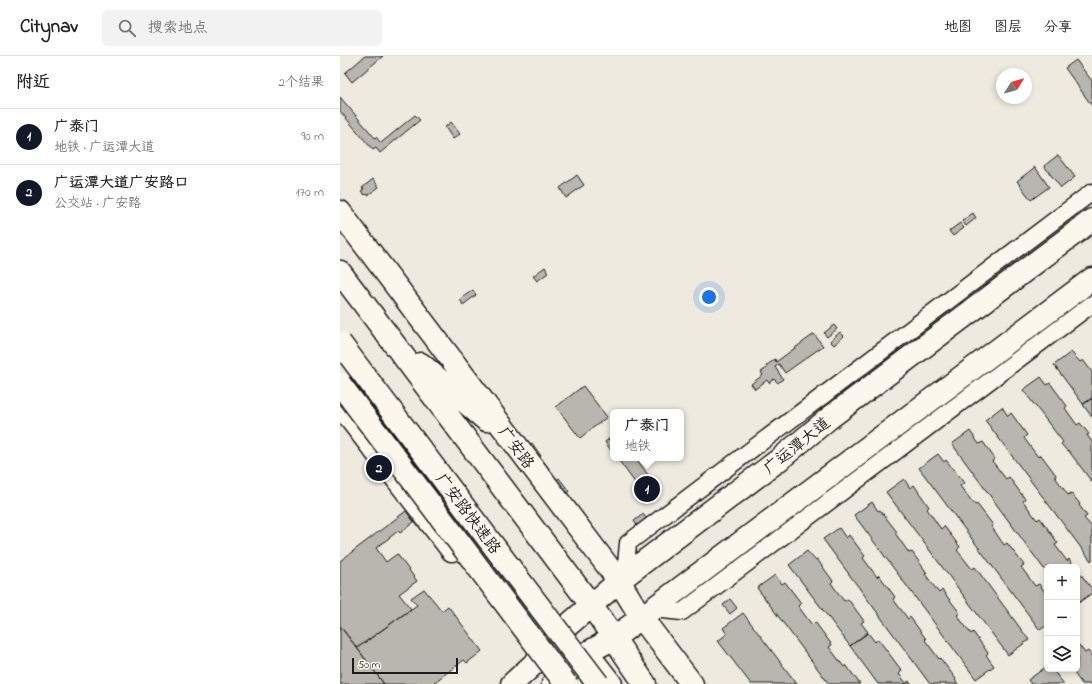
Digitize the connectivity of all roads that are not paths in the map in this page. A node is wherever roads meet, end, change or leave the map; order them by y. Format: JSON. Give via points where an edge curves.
{"nodes":[{"id":1,"x":1092,"y":192,"type":"edge"},
{"id":2,"x":340,"y":212,"type":"edge"},
{"id":3,"x":1092,"y":220,"type":"edge"},
{"id":4,"x":340,"y":272,"type":"edge"},
{"id":5,"x":1092,"y":279,"type":"edge"},
{"id":6,"x":1092,"y":304,"type":"edge"},
{"id":7,"x":388,"y":336,"type":"junction"},
{"id":8,"x":340,"y":338,"type":"edge"},
{"id":9,"x":340,"y":343,"type":"edge"},
{"id":10,"x":1006,"y":343,"type":"junction"},
{"id":11,"x":340,"y":384,"type":"edge"},
{"id":12,"x":983,"y":386,"type":"junction"},
{"id":13,"x":340,"y":405,"type":"edge"},
{"id":14,"x":797,"y":415,"type":"junction"},
{"id":15,"x":518,"y":448,"type":"junction"},
{"id":16,"x":787,"y":453,"type":"junction"},
{"id":17,"x":622,"y":579,"type":"junction"},
{"id":18,"x":591,"y":605,"type":"junction"},
{"id":19,"x":647,"y":613,"type":"junction"},
{"id":20,"x":566,"y":627,"type":"junction"},
{"id":21,"x":614,"y":638,"type":"junction"},
{"id":22,"x":587,"y":653,"type":"junction"},
{"id":23,"x":537,"y":661,"type":"junction"},
{"id":24,"x":512,"y":684,"type":"edge"},
{"id":25,"x":548,"y":684,"type":"edge"},
{"id":26,"x":553,"y":684,"type":"edge"},
{"id":27,"x":566,"y":684,"type":"edge"},
{"id":28,"x":598,"y":684,"type":"edge"},
{"id":29,"x":611,"y":684,"type":"edge"},
{"id":30,"x":645,"y":684,"type":"edge"},
{"id":31,"x":692,"y":684,"type":"edge"}],
"edges":[{"from":1,"to":14,"type":"street"},
{"from":2,"to":15,"type":"main road","name":"广安路"},
{"from":3,"to":16,"type":"main road","name":"广运潭大道","via":[[828,419]]},
{"from":4,"to":7,"type":"main road"},
{"from":5,"to":10,"type":"main road"},
{"from":6,"to":12,"type":"street"},
{"from":7,"to":15,"type":"main road"},
{"from":7,"to":18,"type":"main road"},
{"from":8,"to":20,"type":"main road"},
{"from":9,"to":28,"type":"main road","name":"广安路快速路","bridge":true},
{"from":10,"to":12,"type":"street"},
{"from":10,"to":19,"type":"main road"},
{"from":11,"to":27,"type":"main road","name":"广安路快速路","bridge":true},
{"from":12,"to":19,"type":"street","via":[[682,612]]},
{"from":13,"to":23,"type":"main road"},
{"from":14,"to":16,"type":"street"},
{"from":14,"to":17,"type":"street","via":[[628,543]]},
{"from":15,"to":17,"type":"main road","name":"广安路"},
{"from":16,"to":17,"type":"main road","name":"广运潭大道"},
{"from":17,"to":18,"type":"main road","name":"广运潭大道"},
{"from":17,"to":19,"type":"main road","name":"广安路"},
{"from":18,"to":20,"type":"main road","name":"广运潭大道"},
{"from":18,"to":21,"type":"main road"},
{"from":19,"to":21,"type":"main road"},
{"from":19,"to":31,"type":"main road","name":"广安路"},
{"from":20,"to":22,"type":"main road"},
{"from":20,"to":23,"type":"main road","name":"广运潭大道"},
{"from":21,"to":22,"type":"main road"},
{"from":21,"to":30,"type":"main road"},
{"from":22,"to":26,"type":"main road"},
{"from":22,"to":29,"type":"main road"},
{"from":23,"to":24,"type":"main road","name":"广运潭大道"},
{"from":23,"to":25,"type":"main road"}]}
